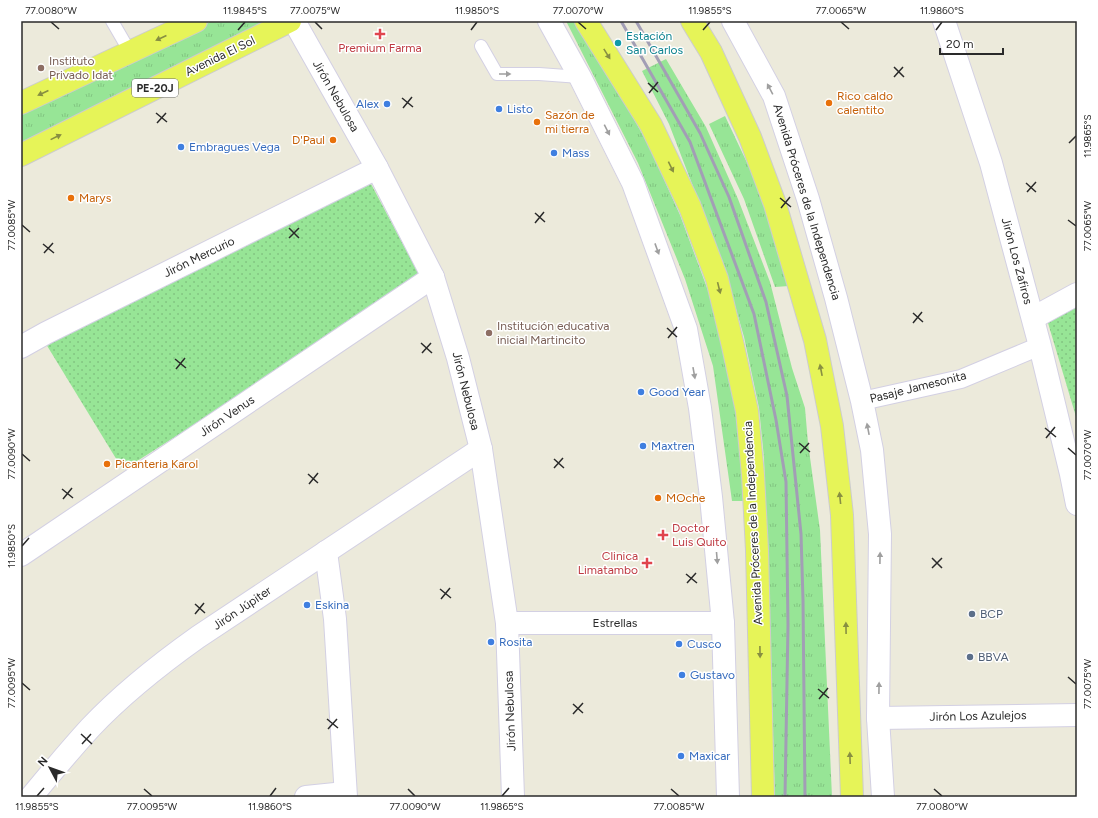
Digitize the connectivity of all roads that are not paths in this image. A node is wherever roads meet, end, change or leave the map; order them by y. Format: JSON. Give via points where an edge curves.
{"nodes":[{"id":1,"x":112,"y":21,"type":"edge"},
{"id":2,"x":196,"y":21,"type":"edge"},
{"id":3,"x":290,"y":21,"type":"edge"},
{"id":4,"x":294,"y":21,"type":"edge"},
{"id":5,"x":549,"y":21,"type":"edge"},
{"id":6,"x":586,"y":21,"type":"edge"},
{"id":7,"x":692,"y":21,"type":"edge"},
{"id":8,"x":734,"y":21,"type":"edge"},
{"id":9,"x":944,"y":21,"type":"edge"},
{"id":10,"x":481,"y":46,"type":"dead end"},
{"id":11,"x":130,"y":52,"type":"junction"},
{"id":12,"x":580,"y":77,"type":"junction"},
{"id":13,"x":21,"y":103,"type":"edge"},
{"id":14,"x":21,"y":155,"type":"edge"},
{"id":15,"x":377,"y":168,"type":"junction"},
{"id":16,"x":433,"y":277,"type":"junction"},
{"id":17,"x":1077,"y":294,"type":"edge"},
{"id":18,"x":1033,"y":318,"type":"junction"},
{"id":19,"x":1040,"y":346,"type":"junction"},
{"id":20,"x":21,"y":347,"type":"edge"},
{"id":21,"x":862,"y":401,"type":"junction"},
{"id":22,"x":480,"y":450,"type":"junction"},
{"id":23,"x":1077,"y":504,"type":"edge"},
{"id":24,"x":326,"y":552,"type":"junction"},
{"id":25,"x":21,"y":555,"type":"edge"},
{"id":26,"x":507,"y":623,"type":"junction"},
{"id":27,"x":723,"y":623,"type":"junction"},
{"id":28,"x":1077,"y":715,"type":"edge"},
{"id":29,"x":878,"y":718,"type":"junction"},
{"id":30,"x":346,"y":795,"type":"edge"},
{"id":31,"x":30,"y":797,"type":"edge"},
{"id":32,"x":306,"y":797,"type":"edge"},
{"id":33,"x":513,"y":797,"type":"edge"},
{"id":34,"x":728,"y":797,"type":"edge"},
{"id":35,"x":763,"y":797,"type":"edge"},
{"id":36,"x":852,"y":797,"type":"edge"},
{"id":37,"x":883,"y":797,"type":"edge"}],
"edges":[{"from":1,"to":11,"type":"lane"},
{"from":2,"to":11,"type":"main road","one_way":true},
{"from":14,"to":3,"type":"main road","name":"Avenida El Sol","number":"PE-20J","one_way":true},
{"from":4,"to":15,"type":"street","name":"Jirón Nebulosa"},
{"from":5,"to":12,"type":"street"},
{"from":6,"to":35,"type":"main road","name":"Avenida Próceres de la Independencia","one_way":true,"via":[[651,125],[690,207],[717,279],[733,346],[747,411],[753,475]]},
{"from":36,"to":7,"type":"main road","one_way":true,"via":[[842,515],[832,426],[817,348],[775,204],[750,137],[711,52]]},
{"from":21,"to":8,"type":"street","name":"Avenida Próceres de la Independencia","one_way":true,"via":[[813,214],[774,96]]},
{"from":9,"to":18,"type":"street","name":"Jirón Los Zafiros","via":[[991,163]]},
{"from":10,"to":12,"type":"lane","one_way":true,"via":[[498,74]]},
{"from":11,"to":13,"type":"main road","one_way":true},
{"from":12,"to":27,"type":"street","one_way":true,"via":[[633,183],[686,329],[700,408]]},
{"from":15,"to":16,"type":"street","name":"Jirón Nebulosa"},
{"from":15,"to":20,"type":"street","name":"Jirón Mercurio"},
{"from":16,"to":22,"type":"street","name":"Jirón Nebulosa","via":[[458,358]]},
{"from":16,"to":25,"type":"street","name":"Jirón Venus"},
{"from":17,"to":18,"type":"street"},
{"from":18,"to":19,"type":"street","name":"Jirón Los Zafiros"},
{"from":19,"to":21,"type":"street","name":"Pasaje Jamesonita","via":[[961,379]]},
{"from":19,"to":23,"type":"street","name":"Jirón Los Zafiros"},
{"from":29,"to":21,"type":"street","name":"Avenida Próceres de la Independencia","one_way":true,"via":[[880,534],[872,450]]},
{"from":22,"to":24,"type":"street","name":"Jirón Júpiter"},
{"from":22,"to":26,"type":"street","name":"Jirón Nebulosa"},
{"from":24,"to":30,"type":"street","via":[[336,619]]},
{"from":24,"to":31,"type":"street","name":"Jirón Júpiter","via":[[198,637],[143,679],[90,728]]},
{"from":26,"to":27,"type":"street","name":"Estrellas"},
{"from":26,"to":33,"type":"street","name":"Jirón Nebulosa"},
{"from":27,"to":34,"type":"street"},
{"from":28,"to":29,"type":"street","name":"Jirón Los Azulejos"},
{"from":29,"to":37,"type":"street","name":"Avenida Próceres de la Independencia"},
{"from":30,"to":32,"type":"street"}]}
